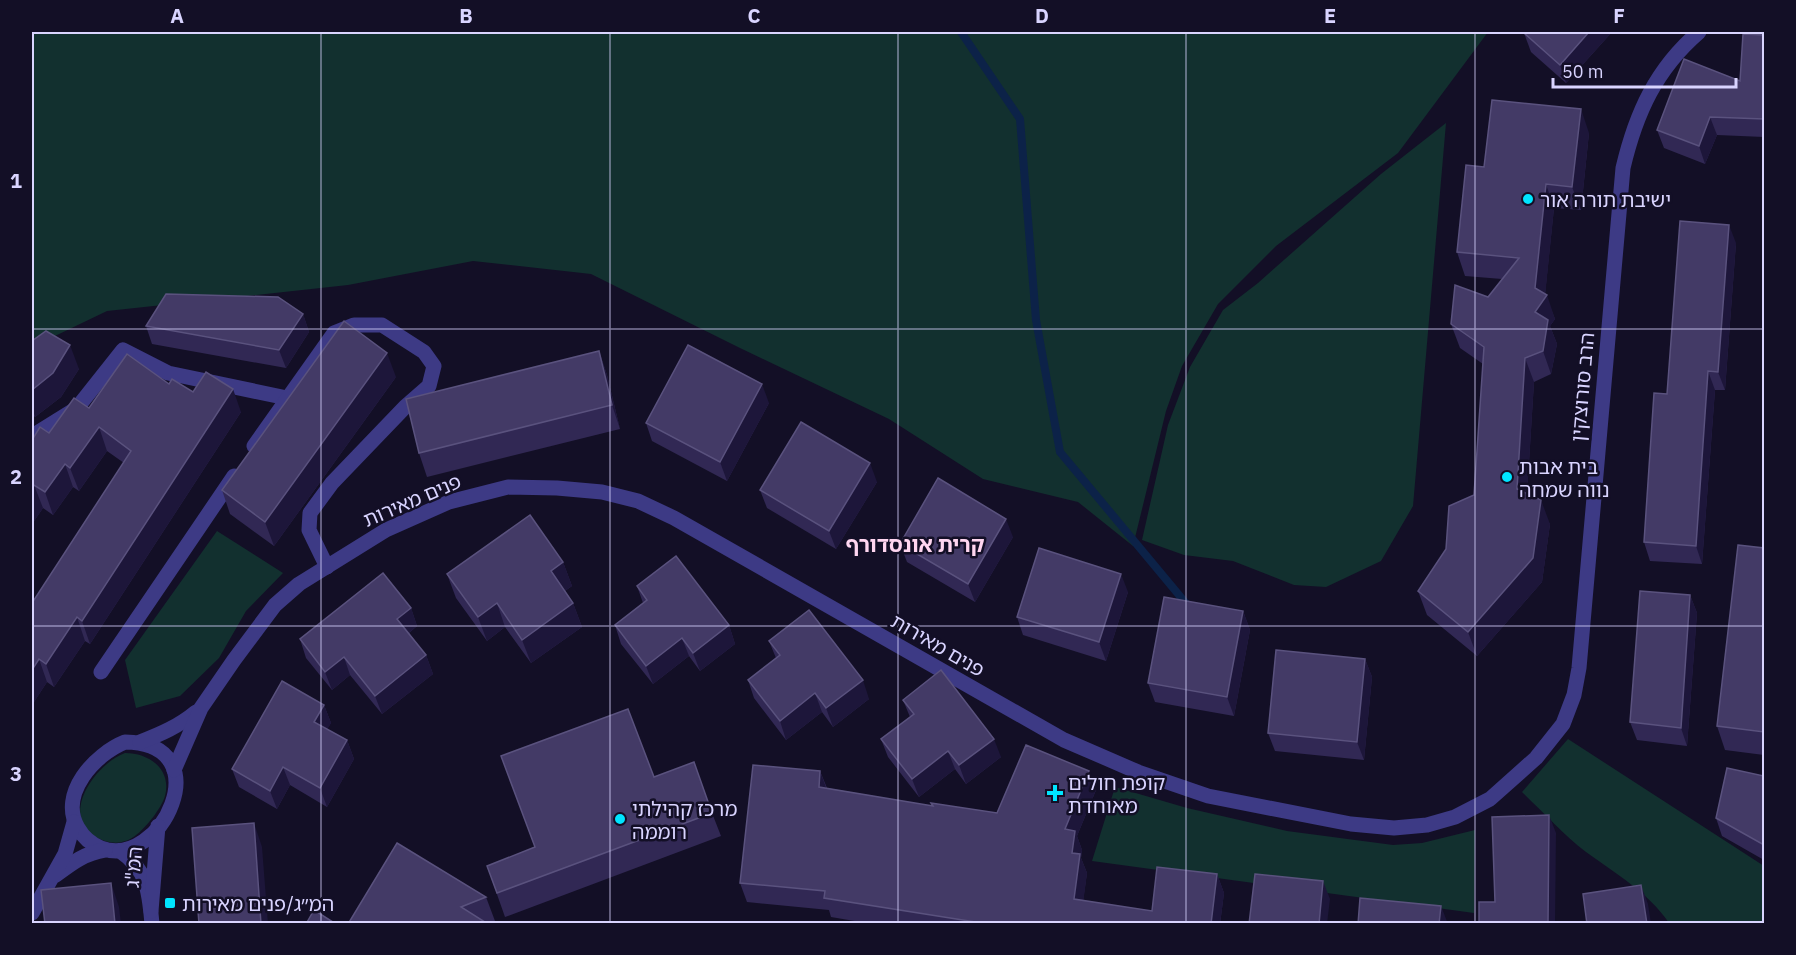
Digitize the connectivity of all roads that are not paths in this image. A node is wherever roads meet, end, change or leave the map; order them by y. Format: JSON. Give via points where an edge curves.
{"nodes":[{"id":1,"x":1699,"y":32,"type":"edge"},
{"id":2,"x":287,"y":398,"type":"junction"},
{"id":3,"x":32,"y":436,"type":"edge"},
{"id":4,"x":327,"y":567,"type":"junction"},
{"id":5,"x":101,"y":672,"type":"dead end"},
{"id":6,"x":201,"y":708,"type":"junction"},
{"id":7,"x":140,"y":742,"type":"junction"},
{"id":8,"x":1536,"y":758,"type":"joint"},
{"id":9,"x":174,"y":770,"type":"junction"},
{"id":10,"x":74,"y":822,"type":"junction"},
{"id":11,"x":158,"y":826,"type":"junction"},
{"id":12,"x":112,"y":850,"type":"junction"},
{"id":13,"x":51,"y":879,"type":"junction"},
{"id":14,"x":32,"y":913,"type":"edge"},
{"id":15,"x":152,"y":917,"type":"edge"}],
"edges":[{"from":1,"to":8,"type":"street","name":"הרב סורוצקין","via":[[1684,44],[1643,104],[1623,168],[1579,668],[1563,724]]},
{"from":2,"to":3,"type":"street","via":[[168,373],[123,350],[77,408]]},
{"from":2,"to":4,"type":"street","via":[[334,333],[354,325],[382,326],[424,352],[434,366],[429,386],[332,483],[310,513],[309,530]]},
{"from":2,"to":5,"type":"street"},
{"from":4,"to":6,"type":"street","name":"פנים מאירות","via":[[275,604]]},
{"from":4,"to":8,"type":"street","name":"פנים מאירות","via":[[386,530],[449,502],[508,487],[602,492],[638,501],[674,518],[1064,740],[1138,772],[1208,796],[1351,824],[1394,828],[1427,825],[1455,817],[1490,799]]},
{"from":6,"to":7,"type":"street","name":"פנים מאירות","via":[[174,728]]},
{"from":6,"to":9,"type":"street","name":"פנים מאירות"},
{"from":7,"to":9,"type":"street","via":[[154,747]]},
{"from":7,"to":10,"type":"street","via":[[125,742],[99,758],[74,791]]},
{"from":9,"to":11,"type":"street","via":[[175,797]]},
{"from":10,"to":12,"type":"street","via":[[94,845]]},
{"from":10,"to":13,"type":"street","via":[[65,854]]},
{"from":11,"to":12,"type":"street","via":[[142,843],[128,850]]},
{"from":11,"to":15,"type":"street","name":"המ\"ג"},
{"from":12,"to":13,"type":"street","via":[[78,858]]},
{"from":12,"to":15,"type":"street","name":"המ\"ג","via":[[130,858],[142,872]]},
{"from":13,"to":14,"type":"street"}]}
